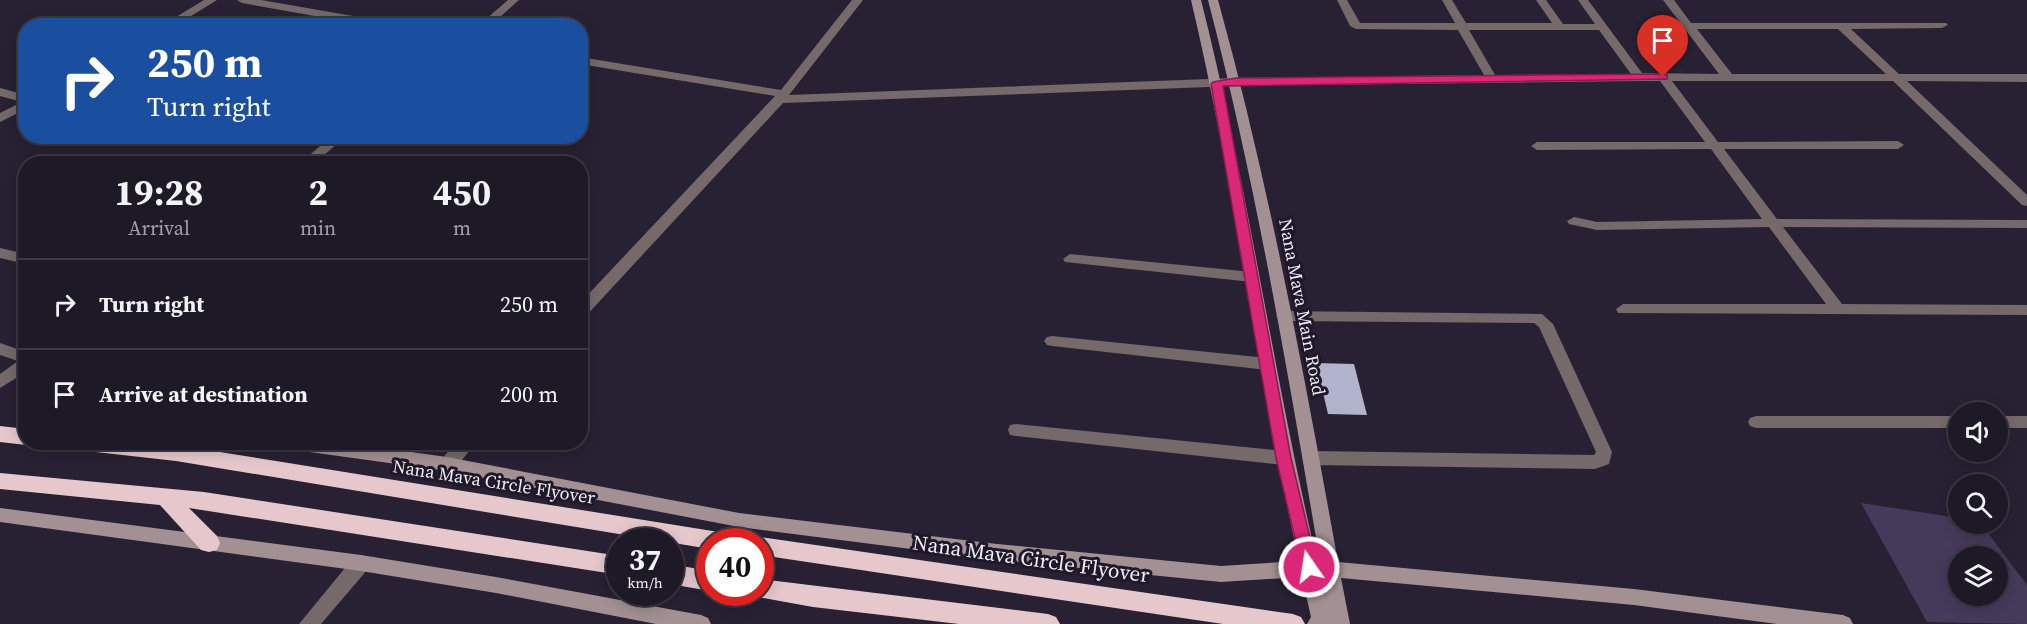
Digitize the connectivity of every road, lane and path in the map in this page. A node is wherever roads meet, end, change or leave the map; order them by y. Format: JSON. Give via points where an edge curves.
{"nodes":[{"id":1,"x":212,"y":0,"type":"edge"},
{"id":2,"x":242,"y":0,"type":"edge"},
{"id":3,"x":514,"y":0,"type":"edge"},
{"id":4,"x":858,"y":0,"type":"edge"},
{"id":5,"x":1196,"y":0,"type":"edge"},
{"id":6,"x":1213,"y":0,"type":"edge"},
{"id":7,"x":1342,"y":0,"type":"edge"},
{"id":8,"x":1447,"y":0,"type":"edge"},
{"id":9,"x":1541,"y":0,"type":"edge"},
{"id":10,"x":1583,"y":0,"type":"edge"},
{"id":11,"x":1668,"y":0,"type":"edge"},
{"id":12,"x":180,"y":18,"type":"edge"},
{"id":13,"x":347,"y":18,"type":"edge"},
{"id":14,"x":493,"y":18,"type":"edge"},
{"id":15,"x":1941,"y":25,"type":"dead end"},
{"id":16,"x":1462,"y":26,"type":"junction"},
{"id":17,"x":1558,"y":26,"type":"junction"},
{"id":18,"x":1688,"y":26,"type":"junction"},
{"id":19,"x":1842,"y":26,"type":"junction"},
{"id":20,"x":1602,"y":27,"type":"junction"},
{"id":21,"x":588,"y":61,"type":"edge"},
{"id":22,"x":1638,"y":77,"type":"junction"},
{"id":23,"x":1663,"y":77,"type":"junction"},
{"id":24,"x":1728,"y":77,"type":"junction"},
{"id":25,"x":1897,"y":77,"type":"junction"},
{"id":26,"x":1491,"y":78,"type":"junction"},
{"id":27,"x":2027,"y":78,"type":"edge"},
{"id":28,"x":1236,"y":82,"type":"junction"},
{"id":29,"x":1217,"y":84,"type":"junction"},
{"id":30,"x":0,"y":92,"type":"edge"},
{"id":31,"x":18,"y":97,"type":"edge"},
{"id":32,"x":782,"y":97,"type":"junction"},
{"id":33,"x":18,"y":108,"type":"edge"},
{"id":34,"x":0,"y":118,"type":"edge"},
{"id":35,"x":330,"y":144,"type":"edge"},
{"id":36,"x":1898,"y":145,"type":"dead end"},
{"id":37,"x":1537,"y":146,"type":"dead end"},
{"id":38,"x":1715,"y":147,"type":"junction"},
{"id":39,"x":315,"y":156,"type":"edge"},
{"id":40,"x":2027,"y":202,"type":"edge"},
{"id":41,"x":1574,"y":221,"type":"dead end"},
{"id":42,"x":1773,"y":223,"type":"junction"},
{"id":43,"x":2027,"y":224,"type":"edge"},
{"id":44,"x":0,"y":252,"type":"edge"},
{"id":45,"x":18,"y":258,"type":"edge"},
{"id":46,"x":1070,"y":259,"type":"dead end"},
{"id":47,"x":1252,"y":277,"type":"junction"},
{"id":48,"x":588,"y":304,"type":"edge"},
{"id":49,"x":1623,"y":309,"type":"dead end"},
{"id":50,"x":1838,"y":310,"type":"junction"},
{"id":51,"x":2027,"y":310,"type":"edge"},
{"id":52,"x":1284,"y":316,"type":"junction"},
{"id":53,"x":1052,"y":341,"type":"dead end"},
{"id":54,"x":0,"y":349,"type":"edge"},
{"id":55,"x":18,"y":355,"type":"edge"},
{"id":56,"x":1267,"y":364,"type":"junction"},
{"id":57,"x":18,"y":369,"type":"edge"},
{"id":58,"x":0,"y":382,"type":"edge"},
{"id":59,"x":1756,"y":422,"type":"dead end"},
{"id":60,"x":1948,"y":422,"type":"edge"},
{"id":61,"x":2008,"y":422,"type":"edge"},
{"id":62,"x":2027,"y":422,"type":"edge"},
{"id":63,"x":1016,"y":430,"type":"dead end"},
{"id":64,"x":0,"y":434,"type":"edge"},
{"id":65,"x":18,"y":436,"type":"edge"},
{"id":66,"x":149,"y":450,"type":"edge"},
{"id":67,"x":346,"y":450,"type":"edge"},
{"id":68,"x":459,"y":450,"type":"edge"},
{"id":69,"x":1284,"y":458,"type":"junction"},
{"id":70,"x":1311,"y":458,"type":"junction"},
{"id":71,"x":447,"y":464,"type":"junction"},
{"id":72,"x":0,"y":481,"type":"edge"},
{"id":73,"x":165,"y":497,"type":"junction"},
{"id":74,"x":0,"y":515,"type":"edge"},
{"id":75,"x":696,"y":537,"type":"edge"},
{"id":76,"x":209,"y":543,"type":"junction"},
{"id":77,"x":774,"y":548,"type":"edge"},
{"id":78,"x":361,"y":563,"type":"junction"},
{"id":79,"x":606,"y":564,"type":"edge"},
{"id":80,"x":1309,"y":567,"type":"junction"},
{"id":81,"x":1331,"y":569,"type":"junction"},
{"id":82,"x":774,"y":591,"type":"edge"},
{"id":83,"x":1326,"y":623,"type":"edge"},
{"id":84,"x":309,"y":624,"type":"edge"},
{"id":85,"x":701,"y":624,"type":"edge"},
{"id":86,"x":1048,"y":624,"type":"edge"},
{"id":87,"x":1293,"y":624,"type":"edge"},
{"id":88,"x":1843,"y":624,"type":"edge"}],
"edges":[{"from":1,"to":12,"type":"street"},
{"from":2,"to":13,"type":"street"},
{"from":3,"to":14,"type":"street"},
{"from":4,"to":32,"type":"street"},
{"from":5,"to":29,"type":"street","name":"Nana Mava Main Road"},
{"from":6,"to":28,"type":"street","name":"Nana Mava Main Road"},
{"from":7,"to":16,"type":"street","via":[[1356,26]]},
{"from":8,"to":16,"type":"street"},
{"from":9,"to":17,"type":"street"},
{"from":10,"to":20,"type":"street"},
{"from":11,"to":18,"type":"street"},
{"from":15,"to":19,"type":"street"},
{"from":16,"to":17,"type":"street"},
{"from":16,"to":26,"type":"street"},
{"from":17,"to":20,"type":"street"},
{"from":18,"to":19,"type":"street"},
{"from":18,"to":24,"type":"street"},
{"from":19,"to":25,"type":"street"},
{"from":20,"to":22,"type":"street"},
{"from":21,"to":32,"type":"street"},
{"from":22,"to":23,"type":"street"},
{"from":22,"to":26,"type":"street"},
{"from":23,"to":24,"type":"street"},
{"from":23,"to":38,"type":"street"},
{"from":24,"to":25,"type":"street"},
{"from":25,"to":27,"type":"street"},
{"from":25,"to":40,"type":"street"},
{"from":26,"to":28,"type":"street"},
{"from":28,"to":29,"type":"street"},
{"from":28,"to":52,"type":"street","name":"Nana Mava Main Road"},
{"from":29,"to":32,"type":"street"},
{"from":29,"to":47,"type":"street","name":"Nana Mava Main Road"},
{"from":30,"to":31,"type":"street"},
{"from":32,"to":48,"type":"street"},
{"from":33,"to":34,"type":"street"},
{"from":35,"to":39,"type":"street"},
{"from":36,"to":38,"type":"street"},
{"from":37,"to":38,"type":"street"},
{"from":38,"to":42,"type":"street"},
{"from":41,"to":42,"type":"street","via":[[1597,226]]},
{"from":42,"to":43,"type":"street"},
{"from":42,"to":50,"type":"street"},
{"from":44,"to":45,"type":"street"},
{"from":46,"to":47,"type":"street"},
{"from":47,"to":56,"type":"street","name":"Nana Mava Main Road"},
{"from":49,"to":50,"type":"street"},
{"from":50,"to":51,"type":"street"},
{"from":52,"to":70,"type":"street","name":"Nana Mava Main Road"},
{"from":52,"to":70,"type":"street","via":[[1537,318],[1545,324],[1604,452],[1603,459],[1595,462]]},
{"from":53,"to":56,"type":"street"},
{"from":54,"to":55,"type":"street"},
{"from":56,"to":69,"type":"street","name":"Nana Mava Main Road"},
{"from":57,"to":58,"type":"street"},
{"from":59,"to":60,"type":"street"},
{"from":61,"to":62,"type":"street"},
{"from":63,"to":69,"type":"street"},
{"from":64,"to":65,"type":"highway"},
{"from":66,"to":75,"type":"highway","name":"Nana Mava Circle Flyover"},
{"from":67,"to":71,"type":"street"},
{"from":68,"to":71,"type":"street"},
{"from":69,"to":80,"type":"street","name":"Nana Mava Main Road"},
{"from":70,"to":81,"type":"street","name":"Nana Mava Main Road"},
{"from":71,"to":80,"type":"street","via":[[739,520],[997,552],[1221,574]]},
{"from":72,"to":73,"type":"highway"},
{"from":73,"to":76,"type":"highway"},
{"from":73,"to":79,"type":"highway"},
{"from":74,"to":76,"type":"street"},
{"from":76,"to":78,"type":"street"},
{"from":77,"to":87,"type":"highway","name":"Nana Mava Circle Flyover"},
{"from":78,"to":84,"type":"street"},
{"from":78,"to":85,"type":"street"},
{"from":80,"to":81,"type":"street"},
{"from":80,"to":83,"type":"street","name":"Nana Mava Main Road"},
{"from":81,"to":83,"type":"street","name":"Nana Mava Main Road"},
{"from":81,"to":88,"type":"street","via":[[1634,597]]},
{"from":82,"to":86,"type":"highway"}]}
